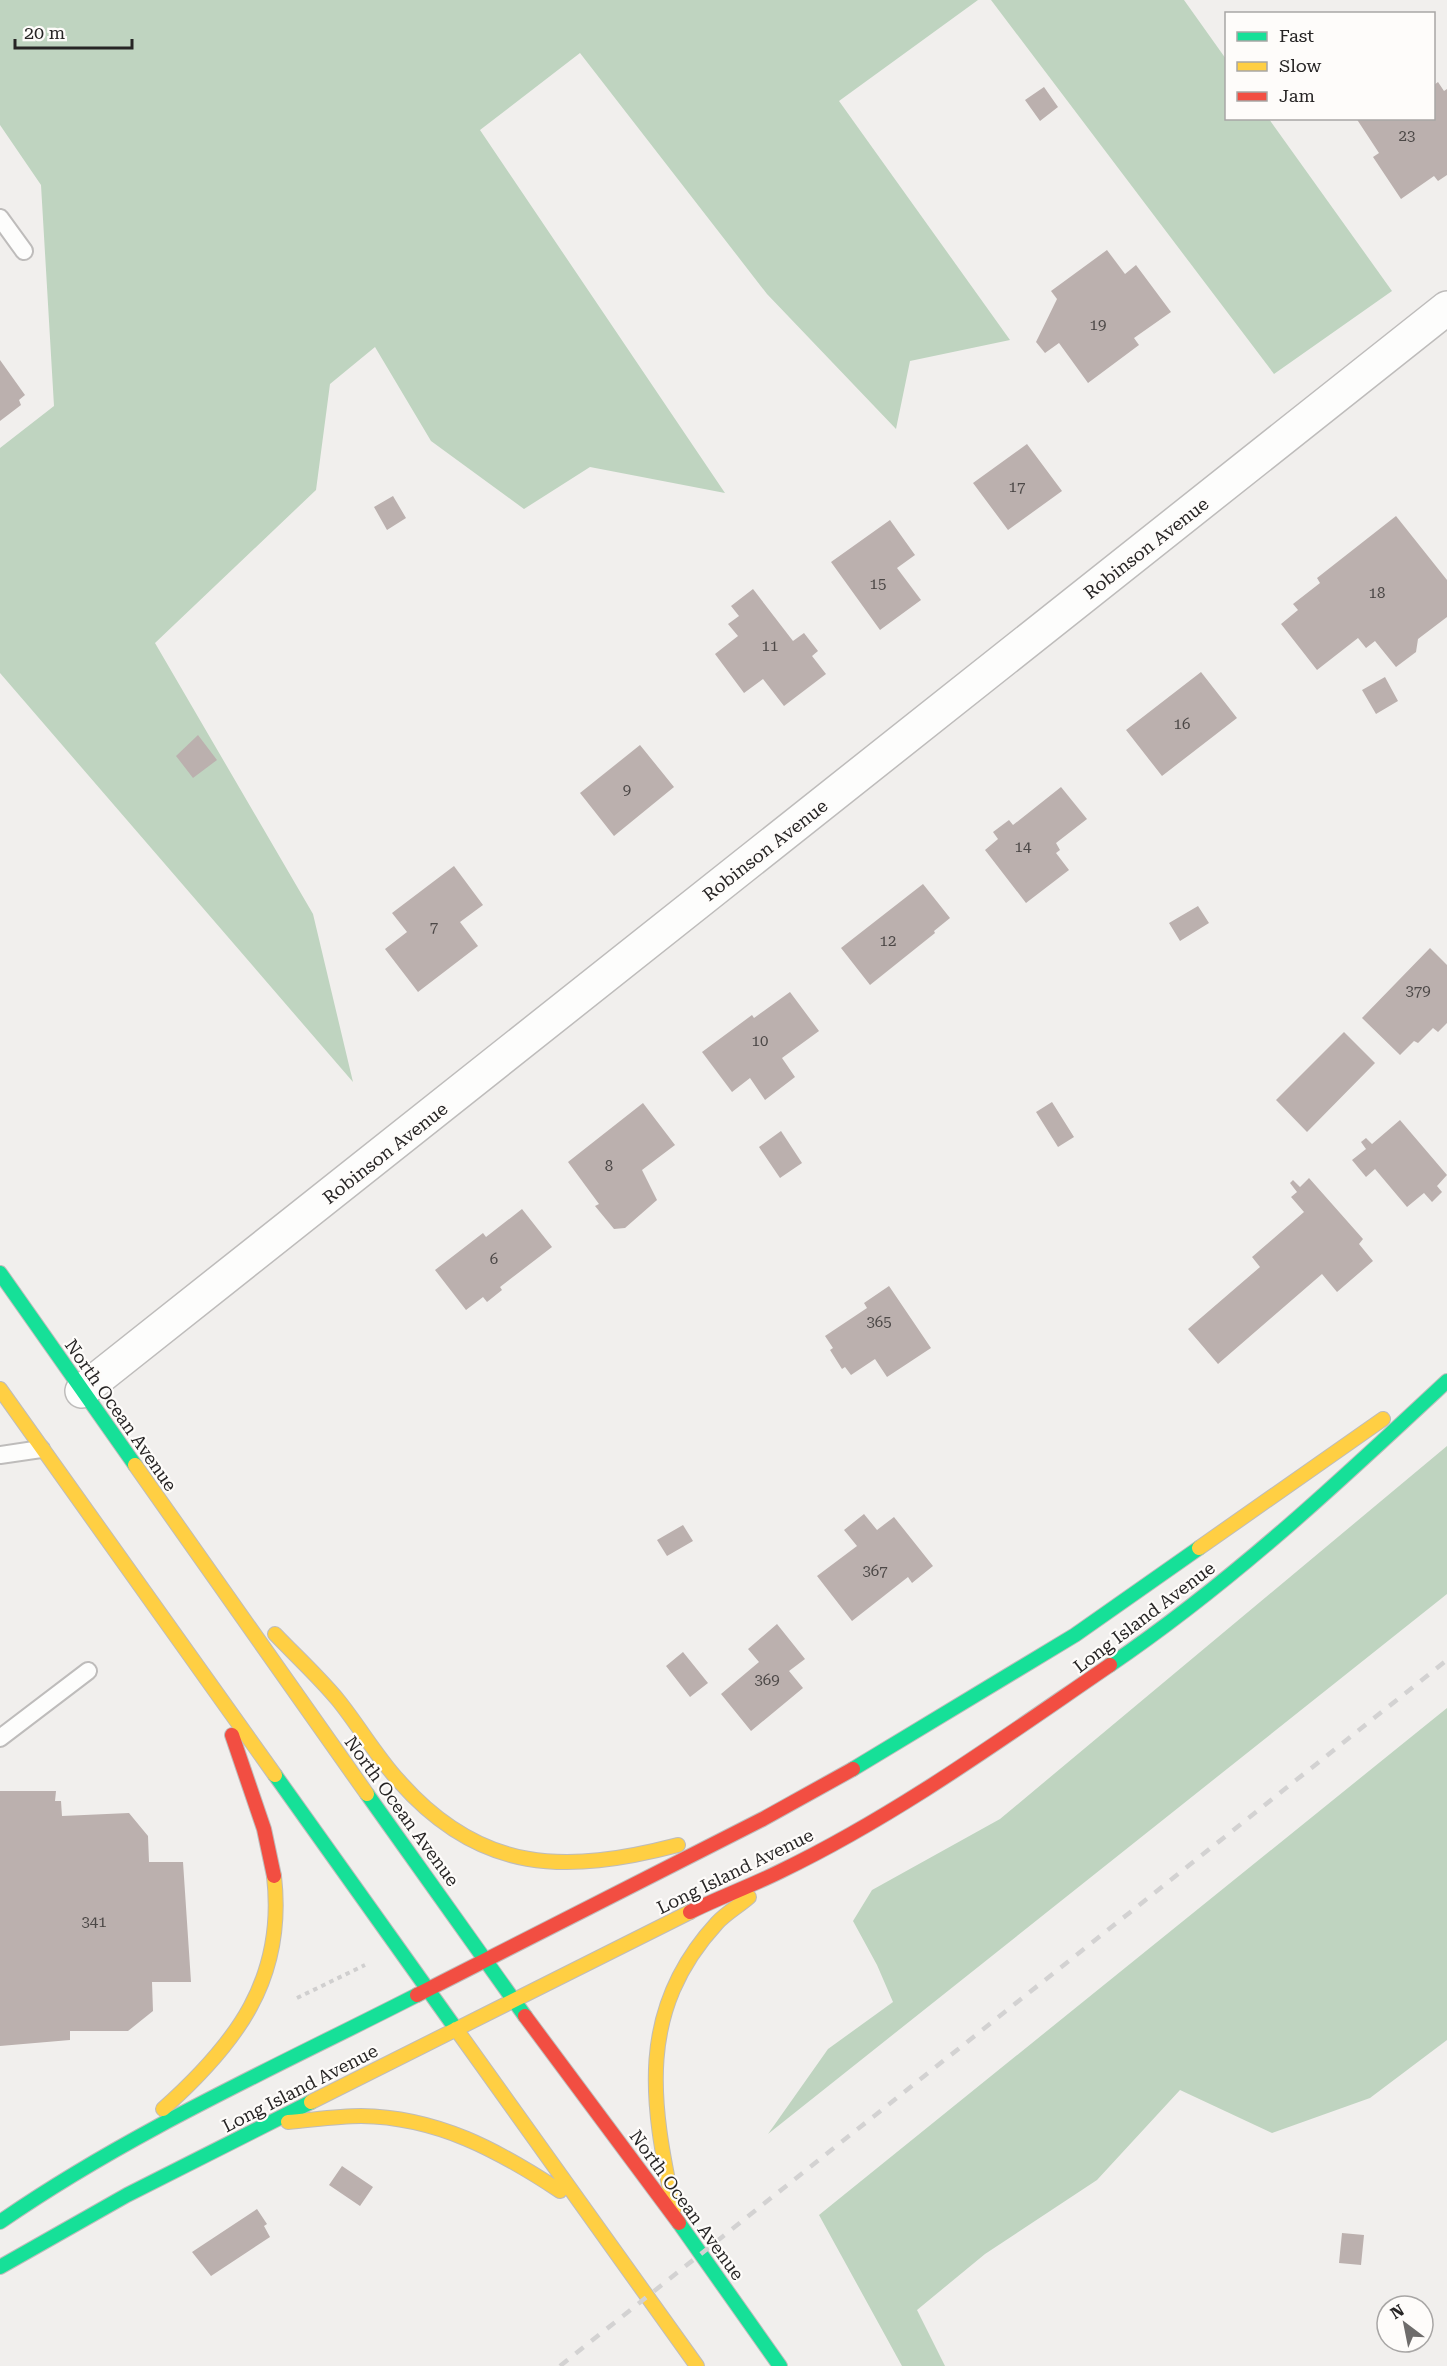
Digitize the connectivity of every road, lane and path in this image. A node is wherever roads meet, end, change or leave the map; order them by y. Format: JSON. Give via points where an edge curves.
{"nodes":[{"id":1,"x":0,"y":218,"type":"edge"},
{"id":2,"x":24,"y":251,"type":"dead end"},
{"id":3,"x":1447,"y":308,"type":"edge"},
{"id":4,"x":0,"y":1273,"type":"edge"},
{"id":5,"x":1447,"y":1376,"type":"edge"},
{"id":6,"x":1447,"y":1381,"type":"edge"},
{"id":7,"x":0,"y":1389,"type":"edge"},
{"id":8,"x":82,"y":1391,"type":"junction"},
{"id":9,"x":41,"y":1449,"type":"junction"},
{"id":10,"x":0,"y":1455,"type":"edge"},
{"id":11,"x":197,"y":1554,"type":"junction"},
{"id":12,"x":88,"y":1671,"type":"dead end"},
{"id":13,"x":221,"y":1702,"type":"junction"},
{"id":14,"x":0,"y":1738,"type":"edge"},
{"id":15,"x":763,"y":1819,"type":"junction"},
{"id":16,"x":782,"y":1871,"type":"junction"},
{"id":17,"x":485,"y":1959,"type":"junction"},
{"id":18,"x":369,"y":1963,"type":"dead end"},
{"id":19,"x":425,"y":1988,"type":"junction"},
{"id":20,"x":514,"y":2002,"type":"junction"},
{"id":21,"x":287,"y":2003,"type":"dead end"},
{"id":22,"x":455,"y":2030,"type":"junction"},
{"id":23,"x":274,"y":2123,"type":"junction"},
{"id":24,"x":120,"y":2146,"type":"junction"},
{"id":25,"x":578,"y":2203,"type":"junction"},
{"id":26,"x":676,"y":2219,"type":"junction"},
{"id":27,"x":0,"y":2222,"type":"edge"},
{"id":28,"x":0,"y":2268,"type":"edge"},
{"id":29,"x":697,"y":2366,"type":"edge"},
{"id":30,"x":780,"y":2366,"type":"edge"}],
"edges":[{"from":1,"to":2,"type":"lane"},
{"from":3,"to":8,"type":"street","name":"Robinson Avenue"},
{"from":4,"to":8,"type":"main road","name":"North Ocean Avenue"},
{"from":5,"to":15,"type":"main road","name":"Long Island Avenue","via":[[1075,1635],[906,1740]]},
{"from":6,"to":16,"type":"main road","name":"Long Island Avenue","via":[[1311,1508],[1135,1648],[967,1762]]},
{"from":7,"to":9,"type":"main road"},
{"from":8,"to":11,"type":"main road","name":"North Ocean Avenue"},
{"from":9,"to":10,"type":"lane"},
{"from":9,"to":13,"type":"main road"},
{"from":11,"to":15,"type":"main road","via":[[337,1698],[408,1792],[435,1816],[489,1850],[528,1861],[599,1864],[634,1858]]},
{"from":11,"to":17,"type":"main road","name":"North Ocean Avenue"},
{"from":12,"to":14,"type":"lane"},
{"from":13,"to":19,"type":"main road"},
{"from":13,"to":24,"type":"main road","via":[[272,1862],[274,1942],[266,1977],[247,2018],[225,2049],[195,2082]]},
{"from":15,"to":17,"type":"main road","name":"Long Island Avenue"},
{"from":16,"to":20,"type":"main road","name":"Long Island Avenue","via":[[702,1906]]},
{"from":16,"to":26,"type":"main road","via":[[717,1923],[694,1952],[665,2017],[656,2056],[654,2091],[657,2128]]},
{"from":17,"to":19,"type":"main road","name":"Long Island Avenue"},
{"from":17,"to":20,"type":"main road","name":"North Ocean Avenue"},
{"from":18,"to":21,"type":"path"},
{"from":19,"to":22,"type":"main road"},
{"from":19,"to":24,"type":"main road","name":"Long Island Avenue"},
{"from":20,"to":22,"type":"main road","name":"Long Island Avenue"},
{"from":20,"to":26,"type":"main road","name":"North Ocean Avenue"},
{"from":22,"to":23,"type":"main road","name":"Long Island Avenue"},
{"from":22,"to":25,"type":"main road"},
{"from":23,"to":25,"type":"main road","via":[[361,2116],[436,2124],[514,2158]]},
{"from":23,"to":28,"type":"main road","name":"Long Island Avenue","via":[[127,2195]]},
{"from":24,"to":27,"type":"main road","name":"Long Island Avenue"},
{"from":25,"to":29,"type":"main road"},
{"from":26,"to":30,"type":"main road","name":"North Ocean Avenue"}]}
